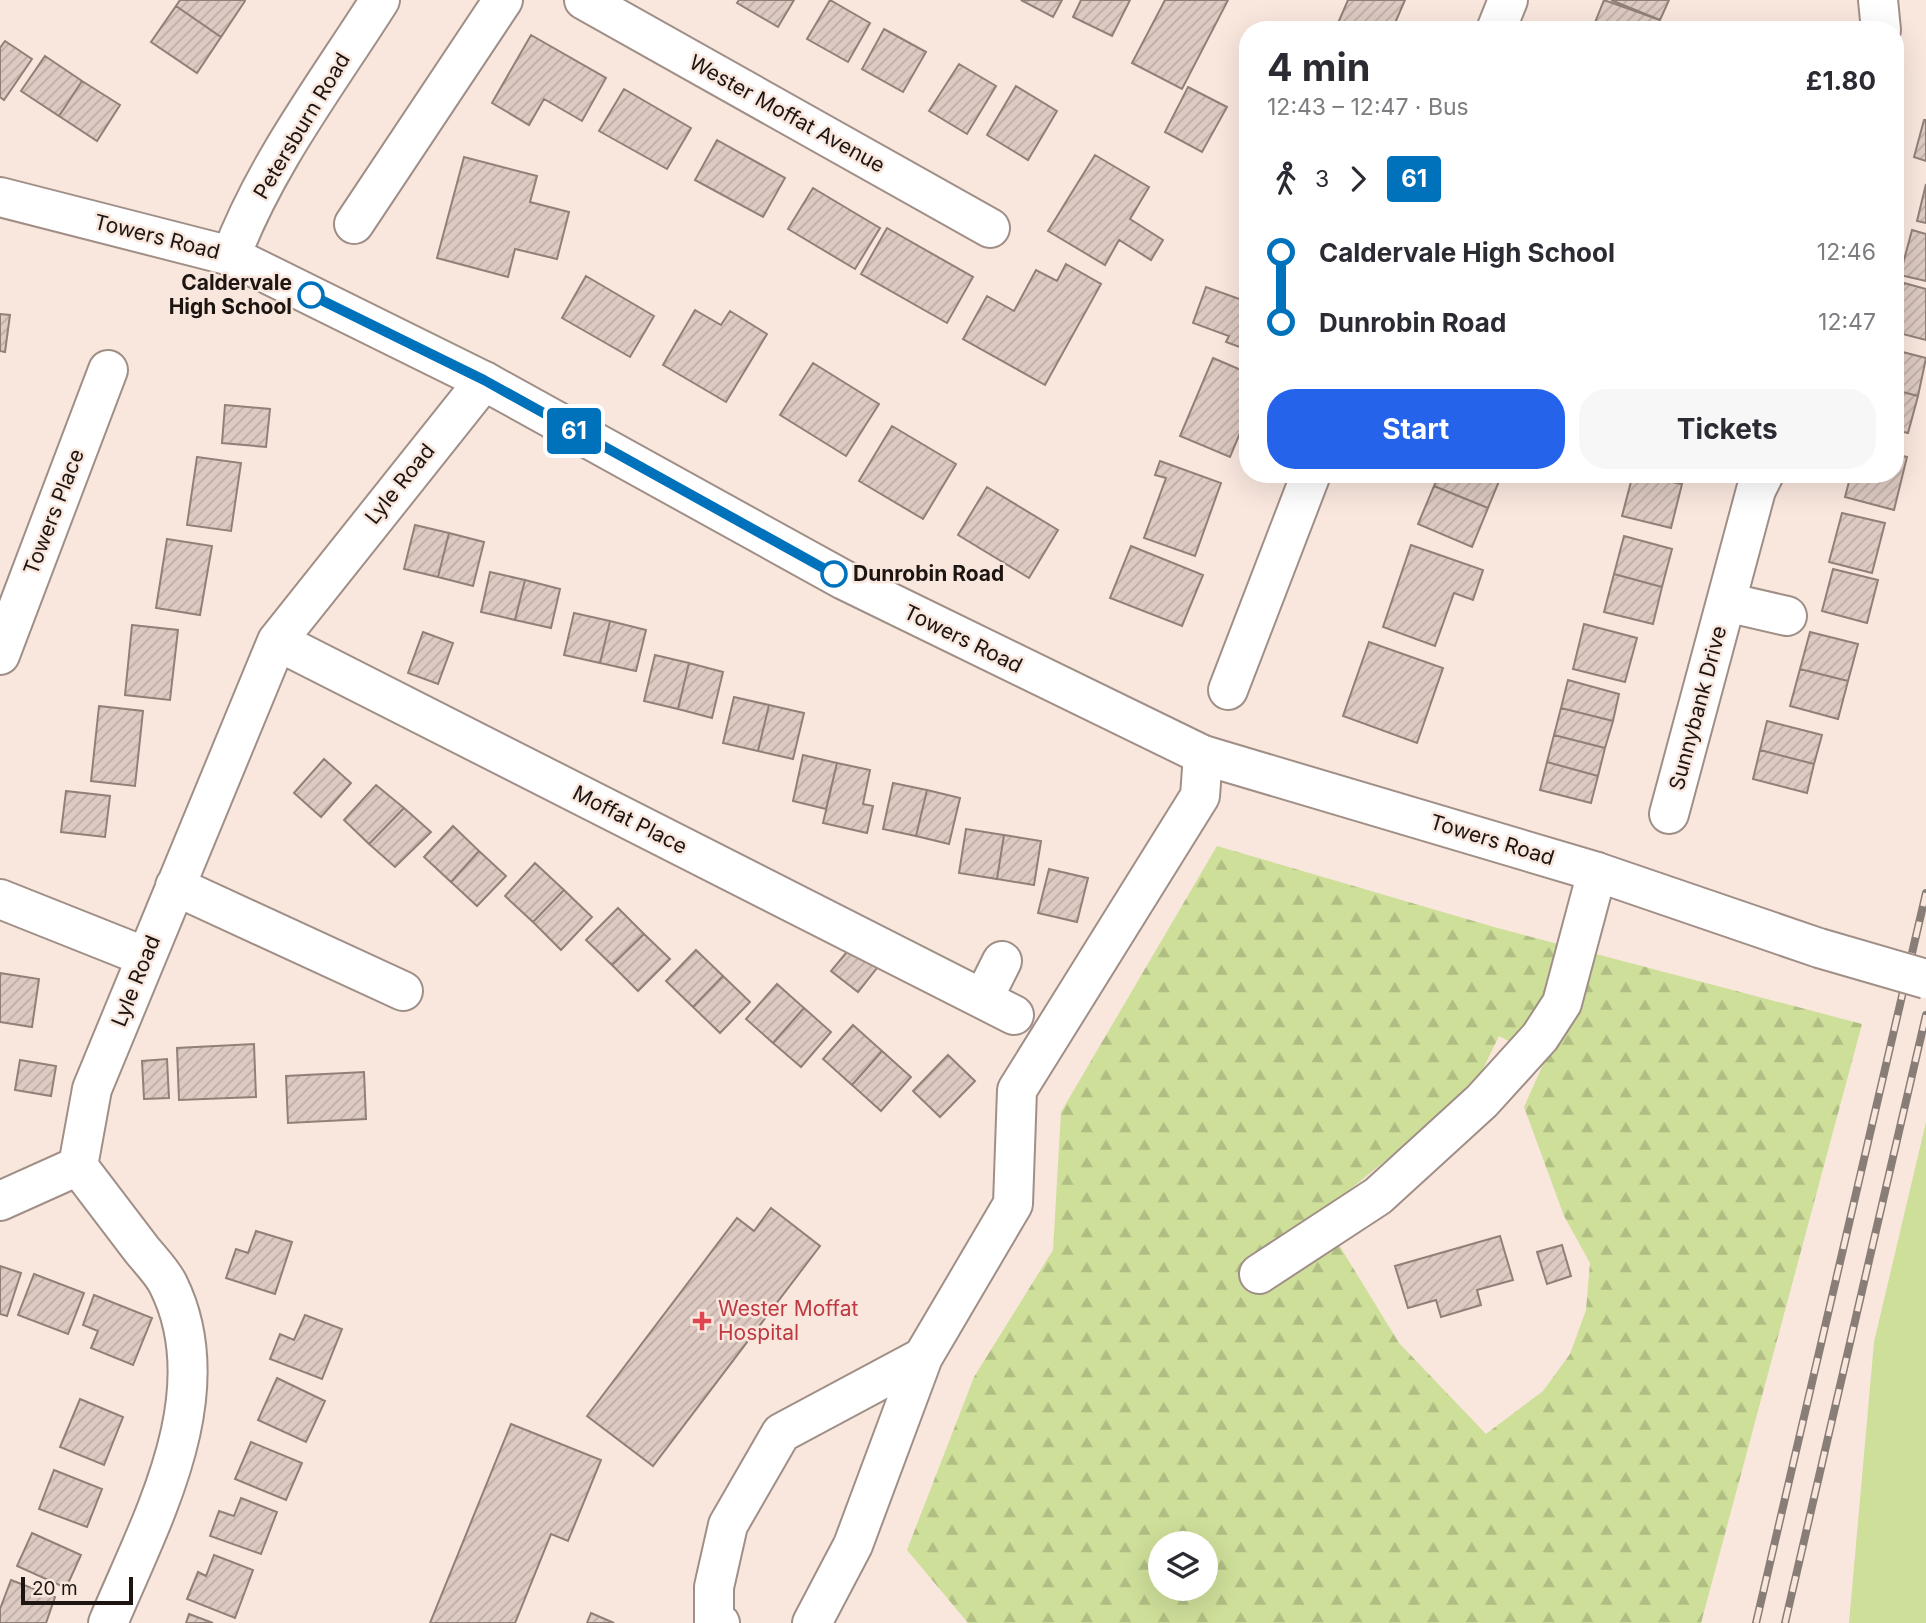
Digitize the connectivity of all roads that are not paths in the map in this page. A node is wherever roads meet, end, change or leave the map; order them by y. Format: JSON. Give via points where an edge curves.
{"nodes":[{"id":1,"x":380,"y":0,"type":"edge"},
{"id":2,"x":503,"y":0,"type":"edge"},
{"id":3,"x":584,"y":0,"type":"edge"},
{"id":4,"x":1508,"y":0,"type":"edge"},
{"id":5,"x":1878,"y":0,"type":"edge"},
{"id":6,"x":1500,"y":21,"type":"edge"},
{"id":7,"x":1880,"y":21,"type":"edge"},
{"id":8,"x":0,"y":197,"type":"edge"},
{"id":9,"x":354,"y":224,"type":"dead end"},
{"id":10,"x":990,"y":229,"type":"dead end"},
{"id":11,"x":231,"y":256,"type":"junction"},
{"id":12,"x":108,"y":370,"type":"dead end"},
{"id":13,"x":484,"y":380,"type":"junction"},
{"id":14,"x":1308,"y":483,"type":"edge"},
{"id":15,"x":1759,"y":483,"type":"edge"},
{"id":16,"x":1726,"y":602,"type":"junction"},
{"id":17,"x":1787,"y":616,"type":"dead end"},
{"id":18,"x":277,"y":641,"type":"junction"},
{"id":19,"x":0,"y":654,"type":"edge"},
{"id":20,"x":1228,"y":690,"type":"dead end"},
{"id":21,"x":1203,"y":755,"type":"junction"},
{"id":22,"x":1669,"y":814,"type":"dead end"},
{"id":23,"x":1597,"y":872,"type":"junction"},
{"id":24,"x":175,"y":886,"type":"junction"},
{"id":25,"x":0,"y":899,"type":"edge"},
{"id":26,"x":146,"y":957,"type":"junction"},
{"id":27,"x":1002,"y":961,"type":"dead end"},
{"id":28,"x":1926,"y":979,"type":"edge"},
{"id":29,"x":403,"y":991,"type":"dead end"},
{"id":30,"x":78,"y":1166,"type":"junction"},
{"id":31,"x":0,"y":1201,"type":"edge"},
{"id":32,"x":1259,"y":1274,"type":"dead end"},
{"id":33,"x":923,"y":1357,"type":"junction"},
{"id":34,"x":108,"y":1623,"type":"edge"},
{"id":35,"x":720,"y":1623,"type":"edge"},
{"id":36,"x":811,"y":1623,"type":"edge"}],
"edges":[{"from":1,"to":11,"type":"street","name":"Petersburn Road","via":[[276,165]]},
{"from":2,"to":9,"type":"street"},
{"from":3,"to":10,"type":"street","name":"Wester Moffat Avenue"},
{"from":4,"to":6,"type":"street"},
{"from":5,"to":7,"type":"street"},
{"from":8,"to":11,"type":"street","name":"Towers Road"},
{"from":11,"to":13,"type":"street","name":"Towers Road"},
{"from":12,"to":19,"type":"street","name":"Towers Place"},
{"from":13,"to":18,"type":"street","name":"Lyle Road"},
{"from":13,"to":21,"type":"street","name":"Towers Road","via":[[844,580]]},
{"from":14,"to":20,"type":"street"},
{"from":15,"to":16,"type":"street","name":"Sunnybank Drive"},
{"from":16,"to":17,"type":"street","name":"Sunnybank Drive"},
{"from":16,"to":22,"type":"street","name":"Sunnybank Drive"},
{"from":18,"to":24,"type":"street","name":"Lyle Road"},
{"from":18,"to":27,"type":"street","name":"Moffat Place","via":[[999,1007]]},
{"from":21,"to":23,"type":"street","name":"Towers Road"},
{"from":21,"to":33,"type":"street","via":[[1200,796],[1017,1090],[1013,1204]]},
{"from":23,"to":28,"type":"street","name":"Towers Road","bridge":true,"via":[[1819,948]]},
{"from":23,"to":32,"type":"street","via":[[1562,1003],[1540,1037],[1482,1101],[1378,1196]]},
{"from":24,"to":26,"type":"street","name":"Lyle Road"},
{"from":24,"to":29,"type":"street"},
{"from":25,"to":26,"type":"street"},
{"from":26,"to":30,"type":"street","name":"Lyle Road","via":[[92,1089]]},
{"from":30,"to":31,"type":"street"},
{"from":30,"to":34,"type":"street","via":[[168,1283],[186,1340],[188,1379],[182,1429],[167,1481]]},
{"from":33,"to":35,"type":"street","via":[[781,1433],[728,1525],[714,1587],[715,1622]]},
{"from":33,"to":36,"type":"street","via":[[853,1545]]}]}
